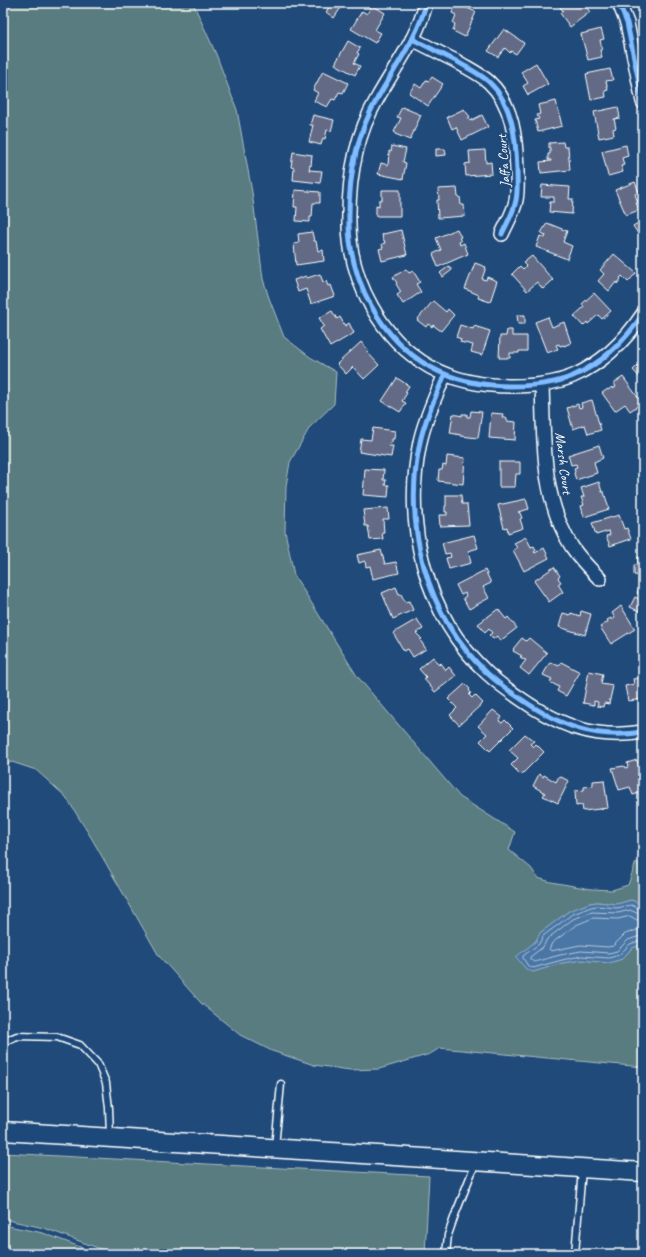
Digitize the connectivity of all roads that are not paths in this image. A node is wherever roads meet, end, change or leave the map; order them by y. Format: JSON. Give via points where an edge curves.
{"nodes":[{"id":1,"x":426,"y":3,"type":"edge"},
{"id":2,"x":618,"y":3,"type":"edge"},
{"id":3,"x":412,"y":39,"type":"junction"},
{"id":4,"x":643,"y":102,"type":"edge"},
{"id":5,"x":502,"y":234,"type":"dead end"},
{"id":6,"x":643,"y":314,"type":"edge"},
{"id":7,"x":445,"y":374,"type":"junction"},
{"id":8,"x":542,"y":384,"type":"junction"},
{"id":9,"x":600,"y":579,"type":"dead end"},
{"id":10,"x":643,"y":732,"type":"edge"},
{"id":11,"x":3,"y":1042,"type":"edge"},
{"id":12,"x":281,"y":1084,"type":"dead end"},
{"id":13,"x":3,"y":1131,"type":"edge"},
{"id":14,"x":110,"y":1138,"type":"junction"},
{"id":15,"x":275,"y":1148,"type":"junction"},
{"id":16,"x":476,"y":1161,"type":"junction"},
{"id":17,"x":582,"y":1168,"type":"junction"},
{"id":18,"x":643,"y":1172,"type":"edge"},
{"id":19,"x":446,"y":1254,"type":"edge"},
{"id":20,"x":575,"y":1254,"type":"edge"}],
"edges":[{"from":1,"to":3,"type":"street"},
{"from":2,"to":4,"type":"street","via":[[627,23]]},
{"from":3,"to":5,"type":"street","name":"Jaffa Court","via":[[480,74],[505,103],[514,132],[518,188],[512,214]]},
{"from":3,"to":7,"type":"street","via":[[377,100],[356,151],[350,181],[349,226],[356,268],[363,290],[378,317],[412,354]]},
{"from":6,"to":8,"type":"street","via":[[623,341],[589,368],[558,381]]},
{"from":7,"to":8,"type":"street","via":[[475,383],[498,386]]},
{"from":7,"to":10,"type":"street","via":[[420,441],[414,489],[415,518],[423,565],[437,604],[448,624],[487,673],[530,706],[556,720],[592,733],[610,735]]},
{"from":8,"to":9,"type":"street","name":"Marsh Court","via":[[545,461],[554,507],[572,547]]},
{"from":11,"to":14,"type":"lane","via":[[16,1036],[57,1038],[80,1045],[98,1064],[106,1083]]},
{"from":12,"to":15,"type":"lane"},
{"from":13,"to":14,"type":"main road"},
{"from":14,"to":15,"type":"main road"},
{"from":15,"to":16,"type":"main road"},
{"from":16,"to":17,"type":"main road"},
{"from":16,"to":19,"type":"lane","via":[[448,1235]]},
{"from":17,"to":18,"type":"main road"},
{"from":17,"to":20,"type":"lane"}]}
